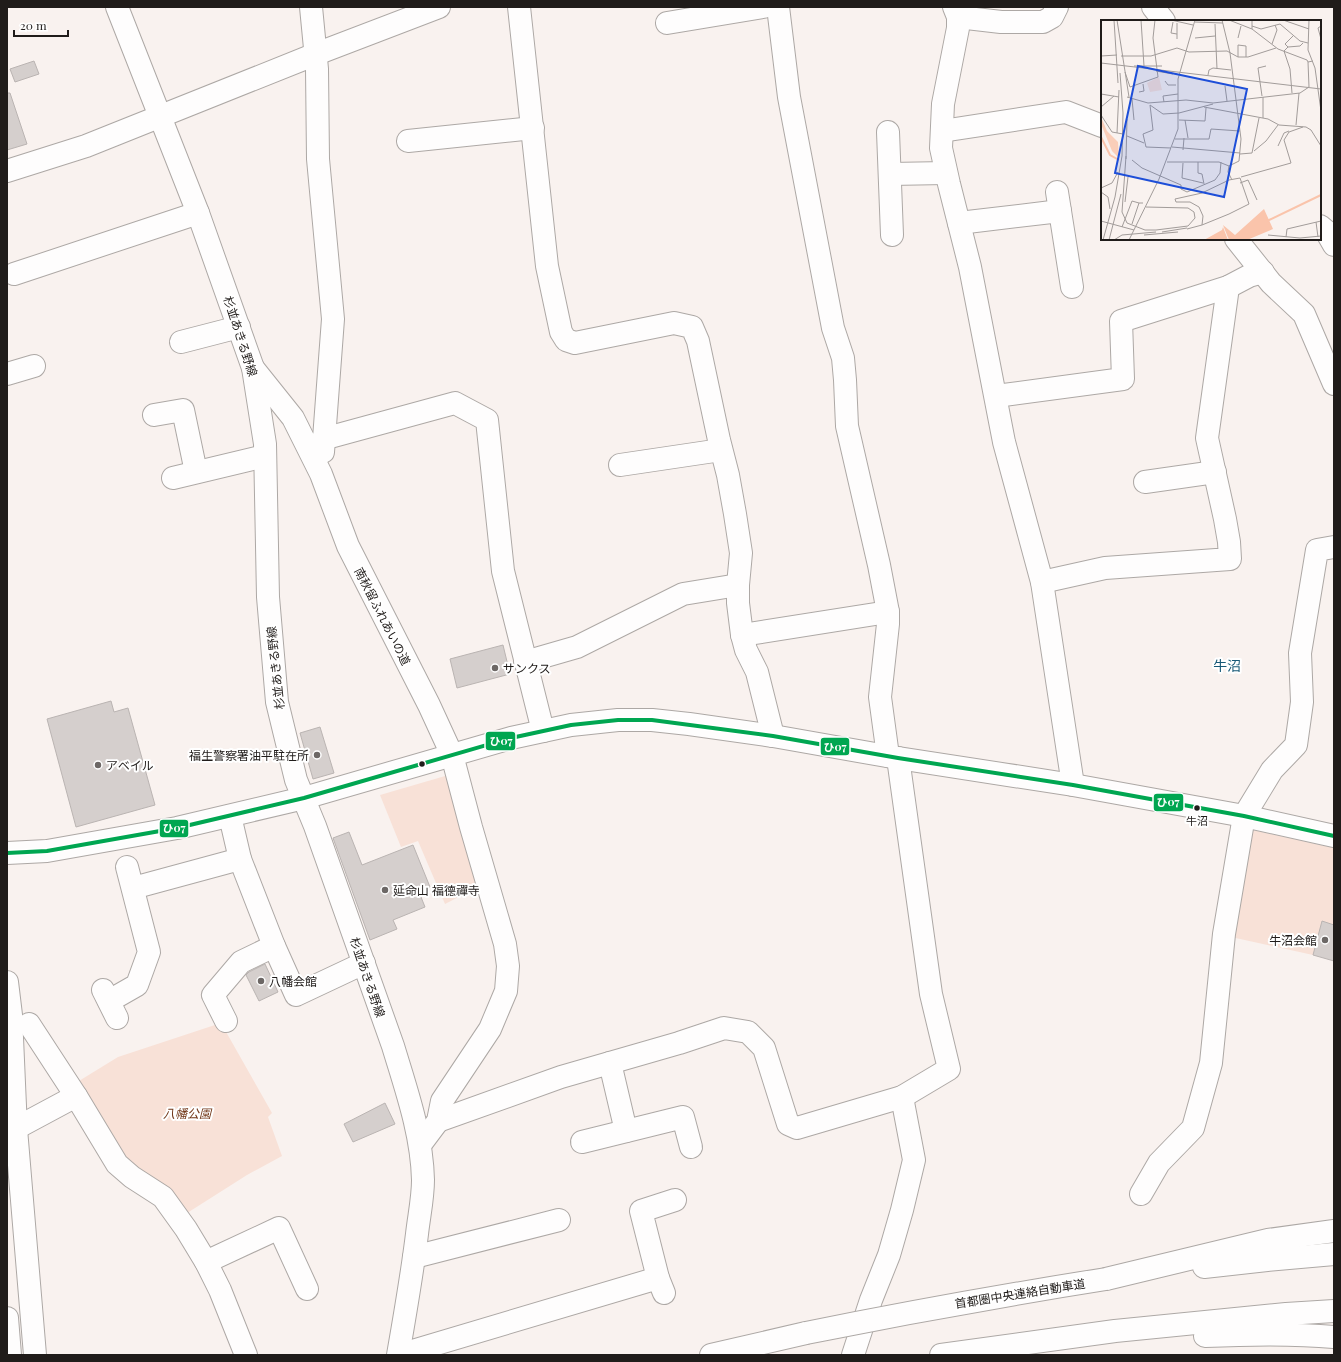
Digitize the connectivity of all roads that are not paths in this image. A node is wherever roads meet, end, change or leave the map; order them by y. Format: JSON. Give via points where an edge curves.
{"nodes":[{"id":1,"x":117,"y":7,"type":"edge"},
{"id":2,"x":312,"y":7,"type":"edge"},
{"id":3,"x":439,"y":7,"type":"edge"},
{"id":4,"x":519,"y":7,"type":"edge"},
{"id":5,"x":763,"y":7,"type":"edge"},
{"id":6,"x":778,"y":7,"type":"edge"},
{"id":7,"x":1058,"y":7,"type":"edge"},
{"id":8,"x":1153,"y":7,"type":"edge"},
{"id":9,"x":956,"y":12,"type":"edge"},
{"id":10,"x":1163,"y":20,"type":"edge"},
{"id":11,"x":667,"y":23,"type":"dead end"},
{"id":12,"x":316,"y":54,"type":"junction"},
{"id":13,"x":160,"y":117,"type":"junction"},
{"id":14,"x":1101,"y":126,"type":"edge"},
{"id":15,"x":533,"y":128,"type":"junction"},
{"id":16,"x":942,"y":131,"type":"junction"},
{"id":17,"x":888,"y":132,"type":"dead end"},
{"id":18,"x":408,"y":141,"type":"dead end"},
{"id":19,"x":7,"y":171,"type":"edge"},
{"id":20,"x":946,"y":173,"type":"junction"},
{"id":21,"x":890,"y":174,"type":"junction"},
{"id":22,"x":198,"y":213,"type":"junction"},
{"id":23,"x":959,"y":223,"type":"junction"},
{"id":24,"x":1321,"y":227,"type":"edge"},
{"id":25,"x":892,"y":234,"type":"dead end"},
{"id":26,"x":1237,"y":240,"type":"edge"},
{"id":27,"x":1334,"y":245,"type":"edge"},
{"id":28,"x":1263,"y":272,"type":"junction"},
{"id":29,"x":14,"y":274,"type":"dead end"},
{"id":30,"x":1072,"y":286,"type":"dead end"},
{"id":31,"x":1228,"y":287,"type":"junction"},
{"id":32,"x":239,"y":327,"type":"junction"},
{"id":33,"x":181,"y":342,"type":"dead end"},
{"id":34,"x":34,"y":366,"type":"dead end"},
{"id":35,"x":253,"y":368,"type":"junction"},
{"id":36,"x":7,"y":374,"type":"edge"},
{"id":37,"x":1334,"y":384,"type":"edge"},
{"id":38,"x":996,"y":396,"type":"junction"},
{"id":39,"x":154,"y":415,"type":"dead end"},
{"id":40,"x":323,"y":439,"type":"junction"},
{"id":41,"x":721,"y":450,"type":"junction"},
{"id":42,"x":266,"y":456,"type":"junction"},
{"id":43,"x":620,"y":465,"type":"dead end"},
{"id":44,"x":196,"y":472,"type":"junction"},
{"id":45,"x":1215,"y":472,"type":"junction"},
{"id":46,"x":321,"y":474,"type":"junction"},
{"id":47,"x":173,"y":478,"type":"dead end"},
{"id":48,"x":1145,"y":482,"type":"dead end"},
{"id":49,"x":1334,"y":547,"type":"edge"},
{"id":50,"x":1042,"y":582,"type":"junction"},
{"id":51,"x":738,"y":585,"type":"junction"},
{"id":52,"x":888,"y":612,"type":"junction"},
{"id":53,"x":742,"y":635,"type":"junction"},
{"id":54,"x":525,"y":662,"type":"junction"},
{"id":55,"x":543,"y":731,"type":"junction"},
{"id":56,"x":773,"y":736,"type":"junction"},
{"id":57,"x":452,"y":755,"type":"junction"},
{"id":58,"x":893,"y":757,"type":"junction"},
{"id":59,"x":1073,"y":786,"type":"junction"},
{"id":60,"x":304,"y":798,"type":"junction"},
{"id":61,"x":230,"y":816,"type":"junction"},
{"id":62,"x":1244,"y":816,"type":"junction"},
{"id":63,"x":1334,"y":836,"type":"edge"},
{"id":64,"x":7,"y":853,"type":"edge"},
{"id":65,"x":240,"y":859,"type":"junction"},
{"id":66,"x":128,"y":867,"type":"dead end"},
{"id":67,"x":132,"y":888,"type":"junction"},
{"id":68,"x":274,"y":946,"type":"junction"},
{"id":69,"x":364,"y":963,"type":"junction"},
{"id":70,"x":7,"y":982,"type":"edge"},
{"id":71,"x":110,"y":1003,"type":"dead end"},
{"id":72,"x":226,"y":1021,"type":"dead end"},
{"id":73,"x":29,"y":1024,"type":"dead end"},
{"id":74,"x":610,"y":1063,"type":"junction"},
{"id":75,"x":76,"y":1096,"type":"junction"},
{"id":76,"x":902,"y":1097,"type":"junction"},
{"id":77,"x":438,"y":1121,"type":"junction"},
{"id":78,"x":11,"y":1131,"type":"edge"},
{"id":79,"x":626,"y":1131,"type":"junction"},
{"id":80,"x":582,"y":1142,"type":"dead end"},
{"id":81,"x":420,"y":1145,"type":"junction"},
{"id":82,"x":691,"y":1147,"type":"dead end"},
{"id":83,"x":1141,"y":1194,"type":"dead end"},
{"id":84,"x":675,"y":1200,"type":"dead end"},
{"id":85,"x":559,"y":1220,"type":"dead end"},
{"id":86,"x":1334,"y":1231,"type":"edge"},
{"id":87,"x":1334,"y":1254,"type":"edge"},
{"id":88,"x":414,"y":1257,"type":"junction"},
{"id":89,"x":206,"y":1262,"type":"junction"},
{"id":90,"x":1106,"y":1279,"type":"junction"},
{"id":91,"x":307,"y":1289,"type":"dead end"},
{"id":92,"x":1334,"y":1311,"type":"edge"},
{"id":93,"x":7,"y":1318,"type":"edge"},
{"id":94,"x":1115,"y":1331,"type":"junction"},
{"id":95,"x":1334,"y":1337,"type":"edge"},
{"id":96,"x":10,"y":1355,"type":"edge"},
{"id":97,"x":35,"y":1355,"type":"edge"},
{"id":98,"x":246,"y":1355,"type":"edge"},
{"id":99,"x":398,"y":1355,"type":"edge"},
{"id":100,"x":711,"y":1355,"type":"edge"},
{"id":101,"x":853,"y":1355,"type":"edge"},
{"id":102,"x":941,"y":1355,"type":"edge"}],
"edges":[{"from":1,"to":13,"type":"main road","name":"杉並あきる野線"},
{"from":2,"to":12,"type":"main road"},
{"from":3,"to":12,"type":"main road"},
{"from":4,"to":15,"type":"main road"},
{"from":5,"to":11,"type":"main road"},
{"from":6,"to":52,"type":"main road","via":[[789,97],[833,328],[843,358],[847,426]]},
{"from":7,"to":9,"type":"main road","via":[[1052,17],[1043,22],[1001,22]]},
{"from":8,"to":10,"type":"main road"},
{"from":9,"to":16,"type":"main road","via":[[958,28],[943,104]]},
{"from":12,"to":13,"type":"main road"},
{"from":12,"to":40,"type":"main road","via":[[318,159],[333,319]]},
{"from":13,"to":19,"type":"main road","via":[[86,146]]},
{"from":13,"to":22,"type":"main road","name":"杉並あきる野線"},
{"from":14,"to":16,"type":"main road","via":[[1066,112]]},
{"from":15,"to":18,"type":"main road"},
{"from":15,"to":41,"type":"main road","via":[[547,266],[560,332],[566,340],[575,343],[674,323],[692,327],[698,341]]},
{"from":16,"to":20,"type":"main road","via":[[941,148]]},
{"from":17,"to":21,"type":"main road"},
{"from":20,"to":21,"type":"main road"},
{"from":20,"to":23,"type":"main road"},
{"from":21,"to":25,"type":"main road"},
{"from":22,"to":29,"type":"main road"},
{"from":22,"to":32,"type":"main road","name":"杉並あきる野線"},
{"from":23,"to":30,"type":"main road","via":[[1059,202]]},
{"from":23,"to":38,"type":"main road"},
{"from":24,"to":27,"type":"main road"},
{"from":26,"to":28,"type":"main road"},
{"from":28,"to":31,"type":"main road"},
{"from":28,"to":37,"type":"main road","via":[[1304,314]]},
{"from":31,"to":38,"type":"main road","via":[[1121,321],[1123,379]]},
{"from":31,"to":45,"type":"main road","via":[[1207,438]]},
{"from":32,"to":33,"type":"main road"},
{"from":32,"to":35,"type":"main road","name":"杉並あきる野線"},
{"from":34,"to":36,"type":"main road"},
{"from":35,"to":42,"type":"main road","name":"杉並あきる野線"},
{"from":35,"to":46,"type":"main road","name":"南秋留ふれあいの道","via":[[293,418]]},
{"from":38,"to":50,"type":"main road","via":[[1004,442]]},
{"from":39,"to":44,"type":"main road","via":[[183,410]]},
{"from":40,"to":46,"type":"main road"},
{"from":40,"to":54,"type":"main road","via":[[455,403],[487,420],[503,570]]},
{"from":41,"to":43,"type":"main road"},
{"from":41,"to":51,"type":"main road","via":[[728,475],[741,553]]},
{"from":42,"to":44,"type":"main road"},
{"from":42,"to":60,"type":"main road","name":"杉並あきる野線","via":[[268,597],[276,698],[296,780]]},
{"from":44,"to":47,"type":"main road"},
{"from":45,"to":48,"type":"main road"},
{"from":45,"to":50,"type":"main road","via":[[1230,559],[1105,568]]},
{"from":46,"to":57,"type":"main road","name":"南秋留ふれあいの道","via":[[348,546]]},
{"from":49,"to":62,"type":"main road","via":[[1317,550],[1300,653],[1302,702],[1296,745],[1272,770]]},
{"from":50,"to":59,"type":"main road"},
{"from":51,"to":53,"type":"main road"},
{"from":51,"to":54,"type":"main road","via":[[684,594],[577,647]]},
{"from":52,"to":53,"type":"main road"},
{"from":52,"to":58,"type":"main road","via":[[880,697]]},
{"from":53,"to":56,"type":"main road","via":[[757,672]]},
{"from":54,"to":55,"type":"main road"},
{"from":55,"to":56,"type":"main road","via":[[618,720],[652,720]]},
{"from":55,"to":57,"type":"main road"},
{"from":56,"to":58,"type":"main road"},
{"from":57,"to":60,"type":"main road"},
{"from":57,"to":77,"type":"main road","name":"南秋留ふれあいの道","via":[[505,944],[508,966],[506,991],[490,1029],[442,1101]]},
{"from":58,"to":59,"type":"main road"},
{"from":58,"to":76,"type":"main road","via":[[930,994],[949,1069]]},
{"from":59,"to":62,"type":"main road"},
{"from":60,"to":61,"type":"main road"},
{"from":60,"to":69,"type":"main road","name":"杉並あきる野線"},
{"from":61,"to":64,"type":"main road","via":[[47,851]]},
{"from":61,"to":65,"type":"main road"},
{"from":62,"to":63,"type":"main road"},
{"from":62,"to":83,"type":"main road","via":[[1224,934],[1211,1063],[1193,1128],[1159,1163]]},
{"from":65,"to":67,"type":"main road"},
{"from":65,"to":68,"type":"main road"},
{"from":66,"to":67,"type":"main road"},
{"from":67,"to":71,"type":"main road","via":[[149,952],[137,985]]},
{"from":68,"to":69,"type":"main road","via":[[296,995]]},
{"from":68,"to":72,"type":"main road","via":[[241,962],[213,995]]},
{"from":69,"to":81,"type":"main road","name":"杉並あきる野線","via":[[404,1082]]},
{"from":70,"to":78,"type":"main road","via":[[10,1015]]},
{"from":73,"to":75,"type":"main road"},
{"from":74,"to":76,"type":"main road","via":[[724,1028],[748,1032],[764,1048],[788,1124],[797,1128]]},
{"from":74,"to":77,"type":"main road","via":[[561,1077]]},
{"from":74,"to":79,"type":"main road"},
{"from":75,"to":78,"type":"main road"},
{"from":75,"to":89,"type":"main road","via":[[117,1164],[164,1198]]},
{"from":76,"to":101,"type":"main road","via":[[914,1160],[889,1255],[870,1300]]},
{"from":77,"to":81,"type":"main road"},
{"from":78,"to":97,"type":"main road"},
{"from":79,"to":80,"type":"main road"},
{"from":79,"to":82,"type":"main road","via":[[683,1117]]},
{"from":81,"to":88,"type":"main road","name":"杉並あきる野線","via":[[422,1199]]},
{"from":84,"to":99,"type":"main road","via":[[641,1211],[661,1285]]},
{"from":85,"to":88,"type":"main road"},
{"from":86,"to":90,"type":"main road","via":[[1268,1240]]},
{"from":87,"to":90,"type":"main road","name":"首都圏中央連絡自動車道"},
{"from":88,"to":99,"type":"main road","name":"杉並あきる野線"},
{"from":89,"to":91,"type":"main road","via":[[279,1228]]},
{"from":89,"to":98,"type":"main road"},
{"from":90,"to":100,"type":"main road","name":"首都圏中央連絡自動車道","bridge":true,"via":[[910,1312]]},
{"from":92,"to":94,"type":"main road"},
{"from":93,"to":96,"type":"main road"},
{"from":94,"to":95,"type":"main road","via":[[1177,1337],[1266,1333]]},
{"from":94,"to":102,"type":"main road"}]}
